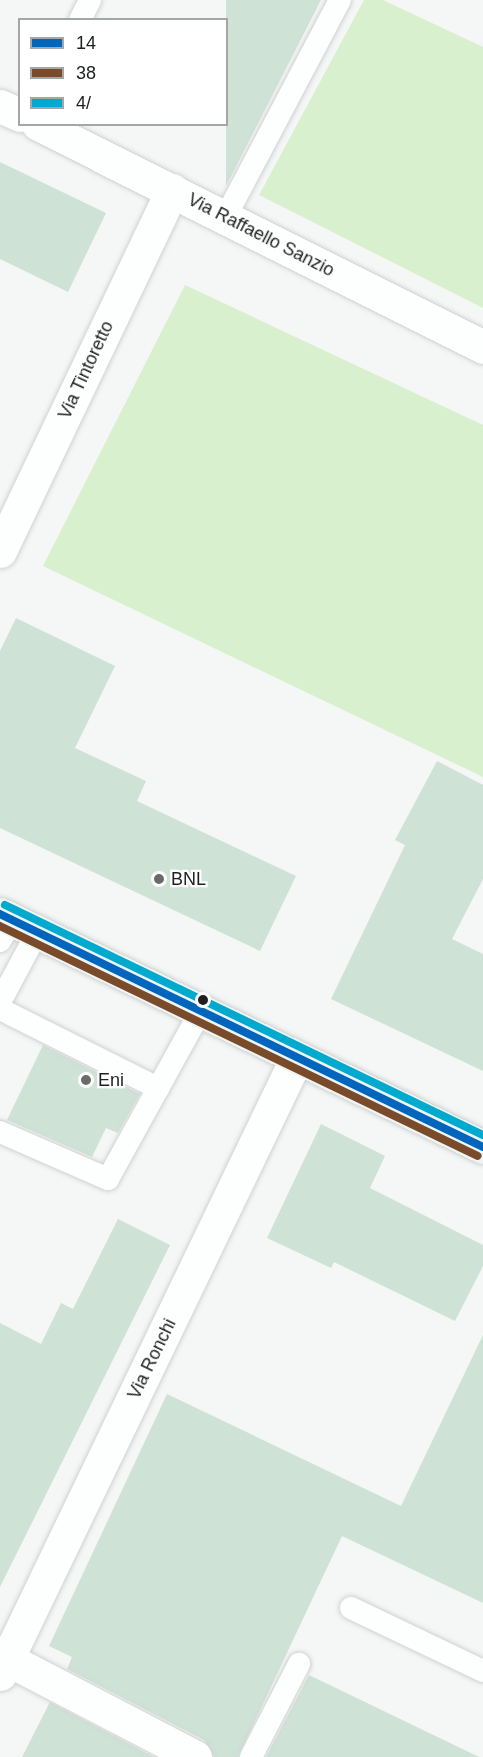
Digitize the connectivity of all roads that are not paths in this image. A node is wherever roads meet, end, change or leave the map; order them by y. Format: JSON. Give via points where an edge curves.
{"nodes":[{"id":1,"x":90,"y":0,"type":"edge"},
{"id":2,"x":340,"y":0,"type":"edge"},
{"id":3,"x":81,"y":18,"type":"edge"},
{"id":4,"x":0,"y":106,"type":"edge"},
{"id":5,"x":18,"y":114,"type":"edge"},
{"id":6,"x":42,"y":126,"type":"edge"},
{"id":7,"x":172,"y":190,"type":"junction"},
{"id":8,"x":225,"y":218,"type":"junction"},
{"id":9,"x":483,"y":347,"type":"edge"},
{"id":10,"x":0,"y":551,"type":"edge"},
{"id":11,"x":13,"y":926,"type":"edge"},
{"id":12,"x":0,"y":1002,"type":"edge"},
{"id":13,"x":0,"y":1009,"type":"edge"},
{"id":14,"x":200,"y":1012,"type":"junction"},
{"id":15,"x":296,"y":1059,"type":"junction"},
{"id":16,"x":158,"y":1088,"type":"junction"},
{"id":17,"x":0,"y":1132,"type":"edge"},
{"id":18,"x":482,"y":1145,"type":"edge"},
{"id":19,"x":351,"y":1608,"type":"dead end"},
{"id":20,"x":5,"y":1655,"type":"edge"},
{"id":21,"x":299,"y":1664,"type":"dead end"},
{"id":22,"x":483,"y":1671,"type":"edge"},
{"id":23,"x":195,"y":1757,"type":"edge"},
{"id":24,"x":251,"y":1757,"type":"edge"}],
"edges":[{"from":1,"to":3,"type":"lane"},
{"from":2,"to":8,"type":"lane"},
{"from":4,"to":5,"type":"street"},
{"from":6,"to":7,"type":"street","name":"Via Raffaello Sanzio"},
{"from":7,"to":8,"type":"street","name":"Via Raffaello Sanzio"},
{"from":7,"to":10,"type":"street","name":"Via Tintoretto"},
{"from":8,"to":9,"type":"street","name":"Via Raffaello Sanzio"},
{"from":11,"to":12,"type":"lane"},
{"from":11,"to":14,"type":"main road"},
{"from":13,"to":16,"type":"lane"},
{"from":14,"to":15,"type":"main road"},
{"from":14,"to":16,"type":"lane"},
{"from":15,"to":18,"type":"main road"},
{"from":15,"to":20,"type":"street","name":"Via Ronchi"},
{"from":16,"to":17,"type":"lane","via":[[108,1179]]},
{"from":19,"to":22,"type":"lane"},
{"from":20,"to":23,"type":"street","name":"Via Ronchi"},
{"from":21,"to":24,"type":"lane"}]}
